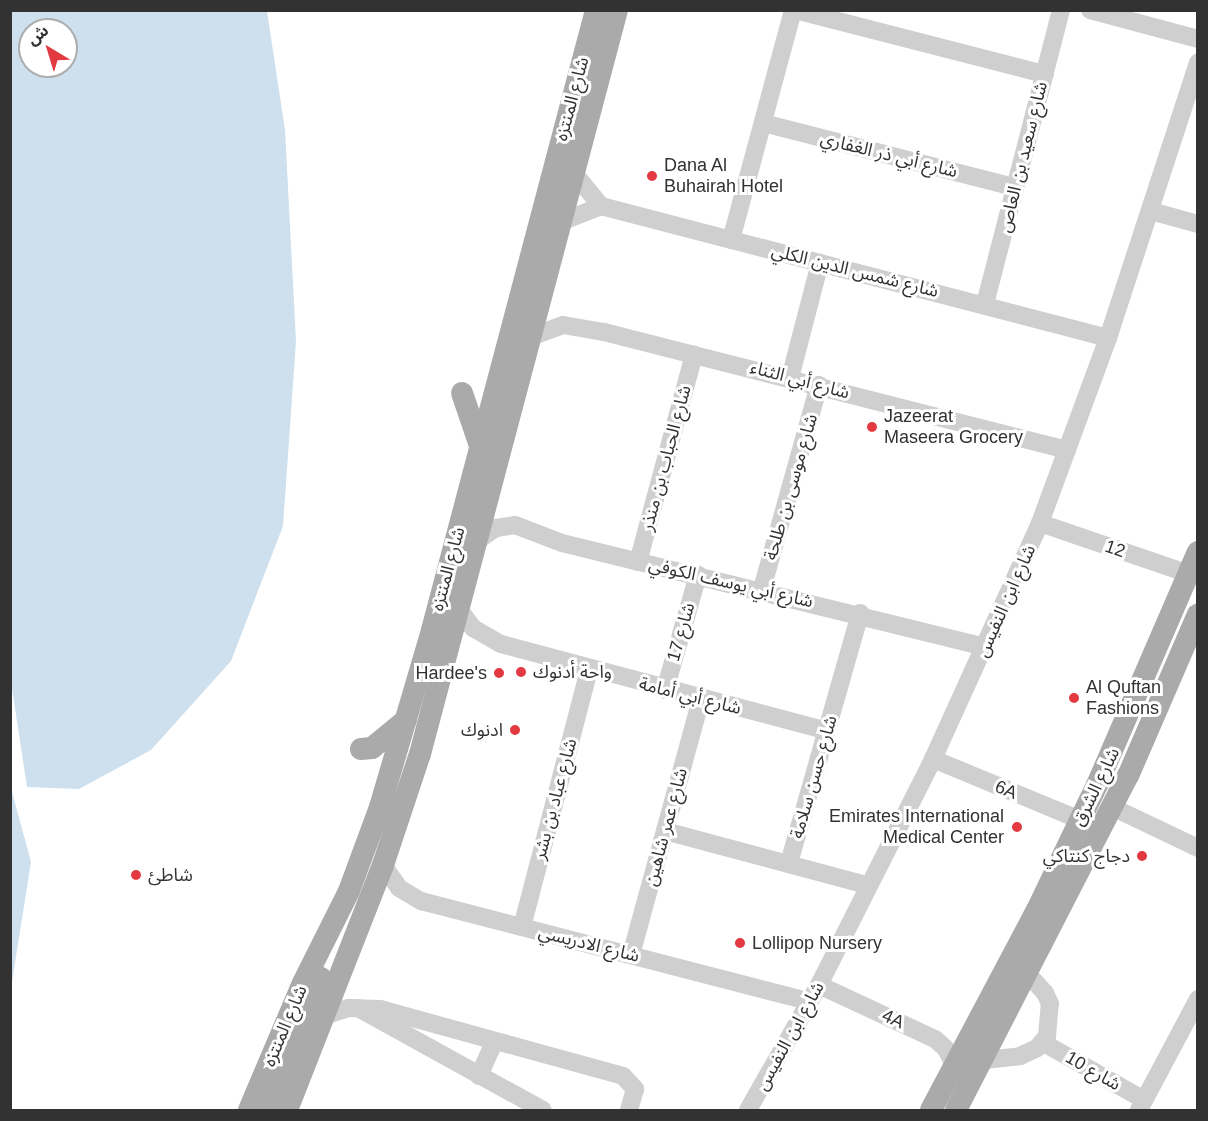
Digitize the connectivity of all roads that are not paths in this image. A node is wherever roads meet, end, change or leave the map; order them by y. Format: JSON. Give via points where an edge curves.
{"nodes":[{"id":1,"x":596,"y":10,"type":"edge"},
{"id":2,"x":794,"y":10,"type":"edge"},
{"id":3,"x":1061,"y":10,"type":"edge"},
{"id":4,"x":1090,"y":10,"type":"edge"},
{"id":5,"x":612,"y":18,"type":"edge"},
{"id":6,"x":1197,"y":39,"type":"edge"},
{"id":7,"x":1197,"y":62,"type":"edge"},
{"id":8,"x":1045,"y":74,"type":"junction"},
{"id":9,"x":763,"y":123,"type":"junction"},
{"id":10,"x":573,"y":172,"type":"junction"},
{"id":11,"x":1015,"y":187,"type":"junction"},
{"id":12,"x":601,"y":206,"type":"junction"},
{"id":13,"x":1151,"y":211,"type":"junction"},
{"id":14,"x":561,"y":222,"type":"junction"},
{"id":15,"x":1197,"y":224,"type":"edge"},
{"id":16,"x":731,"y":240,"type":"junction"},
{"id":17,"x":820,"y":263,"type":"junction"},
{"id":18,"x":985,"y":304,"type":"junction"},
{"id":19,"x":533,"y":336,"type":"junction"},
{"id":20,"x":1108,"y":338,"type":"junction"},
{"id":21,"x":694,"y":354,"type":"junction"},
{"id":22,"x":790,"y":378,"type":"junction"},
{"id":23,"x":819,"y":386,"type":"junction"},
{"id":24,"x":462,"y":393,"type":"dead end"},
{"id":25,"x":480,"y":447,"type":"junction"},
{"id":26,"x":1067,"y":450,"type":"junction"},
{"id":27,"x":1040,"y":523,"type":"junction"},
{"id":28,"x":480,"y":539,"type":"junction"},
{"id":29,"x":1197,"y":552,"type":"edge"},
{"id":30,"x":638,"y":562,"type":"junction"},
{"id":31,"x":1189,"y":574,"type":"junction"},
{"id":32,"x":698,"y":575,"type":"junction"},
{"id":33,"x":762,"y":589,"type":"junction"},
{"id":34,"x":461,"y":612,"type":"junction"},
{"id":35,"x":860,"y":613,"type":"junction"},
{"id":36,"x":1197,"y":614,"type":"edge"},
{"id":37,"x":986,"y":646,"type":"junction"},
{"id":38,"x":589,"y":670,"type":"junction"},
{"id":39,"x":665,"y":690,"type":"junction"},
{"id":40,"x":701,"y":699,"type":"junction"},
{"id":41,"x":406,"y":720,"type":"junction"},
{"id":42,"x":827,"y":730,"type":"junction"},
{"id":43,"x":361,"y":749,"type":"dead end"},
{"id":44,"x":933,"y":759,"type":"junction"},
{"id":45,"x":1112,"y":807,"type":"junction"},
{"id":46,"x":1080,"y":820,"type":"junction"},
{"id":47,"x":665,"y":831,"type":"junction"},
{"id":48,"x":1197,"y":848,"type":"edge"},
{"id":49,"x":789,"y":863,"type":"junction"},
{"id":50,"x":383,"y":865,"type":"junction"},
{"id":51,"x":867,"y":885,"type":"junction"},
{"id":52,"x":334,"y":924,"type":"junction"},
{"id":53,"x":522,"y":927,"type":"junction"},
{"id":54,"x":631,"y":955,"type":"junction"},
{"id":55,"x":1029,"y":975,"type":"junction"},
{"id":56,"x":814,"y":993,"type":"junction"},
{"id":57,"x":1197,"y":999,"type":"edge"},
{"id":58,"x":358,"y":1008,"type":"junction"},
{"id":59,"x":327,"y":1015,"type":"junction"},
{"id":60,"x":494,"y":1042,"type":"junction"},
{"id":61,"x":1042,"y":1042,"type":"junction"},
{"id":62,"x":984,"y":1060,"type":"junction"},
{"id":63,"x":955,"y":1066,"type":"junction"},
{"id":64,"x":479,"y":1076,"type":"junction"},
{"id":65,"x":296,"y":1087,"type":"junction"},
{"id":66,"x":1141,"y":1105,"type":"edge"},
{"id":67,"x":249,"y":1110,"type":"edge"},
{"id":68,"x":269,"y":1110,"type":"edge"},
{"id":69,"x":287,"y":1110,"type":"edge"},
{"id":70,"x":303,"y":1110,"type":"edge"},
{"id":71,"x":543,"y":1110,"type":"edge"},
{"id":72,"x":629,"y":1110,"type":"edge"},
{"id":73,"x":748,"y":1110,"type":"edge"},
{"id":74,"x":931,"y":1110,"type":"edge"},
{"id":75,"x":956,"y":1110,"type":"edge"}],
"edges":[{"from":1,"to":25,"type":"main road","name":"شارع المنتزه"},
{"from":2,"to":8,"type":"street"},
{"from":2,"to":9,"type":"street"},
{"from":3,"to":8,"type":"street","name":"شارع سعيد بن العاص"},
{"from":4,"to":6,"type":"street"},
{"from":5,"to":10,"type":"main road","name":"شارع المنتزه"},
{"from":7,"to":13,"type":"street","name":"شارع ابن النفيس"},
{"from":8,"to":11,"type":"street","name":"شارع سعيد بن العاص"},
{"from":9,"to":11,"type":"street","name":"شارع أبي ذر الغفاري"},
{"from":9,"to":16,"type":"street"},
{"from":10,"to":12,"type":"street"},
{"from":10,"to":14,"type":"main road","name":"شارع المنتزه"},
{"from":11,"to":18,"type":"street","name":"شارع سعيد بن العاص"},
{"from":12,"to":14,"type":"street"},
{"from":12,"to":16,"type":"street","name":"شارع شمس الدين الكلي"},
{"from":13,"to":15,"type":"street"},
{"from":13,"to":20,"type":"street","name":"شارع ابن النفيس"},
{"from":14,"to":19,"type":"main road","name":"شارع المنتزه"},
{"from":16,"to":17,"type":"street","name":"شارع شمس الدين الكلي"},
{"from":17,"to":18,"type":"street","name":"شارع شمس الدين الكلي"},
{"from":17,"to":22,"type":"street"},
{"from":18,"to":20,"type":"street","name":"شارع شمس الدين الكلي"},
{"from":19,"to":21,"type":"street","name":"شارع أبي الثناء","via":[[552,326],[574,326]]},
{"from":19,"to":28,"type":"main road","name":"شارع المنتزه"},
{"from":20,"to":26,"type":"street","name":"شارع ابن النفيس"},
{"from":21,"to":22,"type":"street","name":"شارع أبي الثناء"},
{"from":21,"to":30,"type":"street","name":"شارع الحباب بن منذر"},
{"from":22,"to":23,"type":"street","name":"شارع أبي الثناء"},
{"from":23,"to":26,"type":"street","name":"شارع أبي الثناء"},
{"from":23,"to":33,"type":"street","name":"شارع موسى بن طلحة"},
{"from":24,"to":25,"type":"main road"},
{"from":25,"to":41,"type":"main road","name":"شارع المنتزه"},
{"from":26,"to":27,"type":"street","name":"شارع ابن النفيس"},
{"from":27,"to":31,"type":"street","name":"12"},
{"from":27,"to":37,"type":"street","name":"شارع ابن النفيس"},
{"from":28,"to":30,"type":"street","name":"شارع أبي يوسف الكوفي","via":[[496,528],[523,528],[555,541]]},
{"from":28,"to":34,"type":"main road","name":"شارع المنتزه"},
{"from":29,"to":31,"type":"main road","name":"شارع الشرق"},
{"from":30,"to":32,"type":"street","name":"شارع أبي يوسف الكوفي"},
{"from":31,"to":46,"type":"main road","name":"شارع الشرق"},
{"from":32,"to":33,"type":"street","name":"شارع أبي يوسف الكوفي"},
{"from":32,"to":39,"type":"street","name":"شارع 17"},
{"from":33,"to":35,"type":"street","name":"شارع أبي يوسف الكوفي"},
{"from":34,"to":38,"type":"street","name":"شارع أبي أمامة","via":[[473,628],[491,640]]},
{"from":34,"to":50,"type":"main road","name":"شارع المنتزه"},
{"from":35,"to":37,"type":"street","name":"شارع أبي يوسف الكوفي"},
{"from":35,"to":42,"type":"street","name":"شارع حسن سلامة"},
{"from":36,"to":45,"type":"main road","name":"شارع الشرق","via":[[1162,702]]},
{"from":37,"to":44,"type":"street","name":"شارع ابن النفيس"},
{"from":38,"to":39,"type":"street","name":"شارع أبي أمامة"},
{"from":38,"to":53,"type":"street","name":"شارع عباد بن بشر"},
{"from":39,"to":40,"type":"street","name":"شارع أبي أمامة"},
{"from":40,"to":42,"type":"street","name":"شارع أبي أمامة"},
{"from":40,"to":47,"type":"street","name":"شارع عمر شاهين"},
{"from":41,"to":43,"type":"main road","via":[[372,748]]},
{"from":41,"to":52,"type":"main road","name":"شارع المنتزه","via":[[380,807]]},
{"from":42,"to":49,"type":"street","name":"شارع حسن سلامة"},
{"from":44,"to":46,"type":"street","name":"6A"},
{"from":44,"to":51,"type":"street","name":"شارع ابن النفيس"},
{"from":45,"to":48,"type":"street"},
{"from":45,"to":55,"type":"main road","name":"شارع الشرق"},
{"from":46,"to":63,"type":"main road","name":"شارع الشرق"},
{"from":47,"to":49,"type":"street"},
{"from":47,"to":54,"type":"street","name":"شارع عمر شاهين"},
{"from":49,"to":51,"type":"street","name":"شارع حسن سلامة"},
{"from":50,"to":53,"type":"street","name":"شارع الادريسي","via":[[402,891],[421,901]]},
{"from":50,"to":59,"type":"main road","name":"شارع المنتزه"},
{"from":51,"to":56,"type":"street","name":"شارع ابن النفيس"},
{"from":52,"to":67,"type":"main road","name":"شارع المنتزه","via":[[306,977]]},
{"from":52,"to":68,"type":"main road","via":[[318,986]]},
{"from":53,"to":54,"type":"street","name":"شارع الادريسي"},
{"from":54,"to":56,"type":"street","name":"شارع الادريسي"},
{"from":55,"to":61,"type":"street","via":[[1046,993],[1050,1004],[1050,1029]]},
{"from":55,"to":62,"type":"main road","name":"شارع الشرق"},
{"from":56,"to":63,"type":"street","name":"4A","via":[[935,1039]]},
{"from":56,"to":73,"type":"street","name":"شارع ابن النفيس"},
{"from":57,"to":66,"type":"street"},
{"from":58,"to":59,"type":"street"},
{"from":58,"to":60,"type":"street","via":[[380,1009]]},
{"from":58,"to":64,"type":"street"},
{"from":59,"to":65,"type":"main road","name":"شارع المنتزه"},
{"from":60,"to":64,"type":"street"},
{"from":60,"to":72,"type":"street","via":[[629,1078],[635,1089]]},
{"from":61,"to":62,"type":"street","via":[[1020,1056]]},
{"from":61,"to":66,"type":"street","name":"شارع 10"},
{"from":62,"to":75,"type":"main road","name":"شارع الشرق"},
{"from":63,"to":74,"type":"main road","name":"شارع الشرق"},
{"from":64,"to":71,"type":"street"},
{"from":65,"to":69,"type":"main road","name":"شارع المنتزه"},
{"from":65,"to":70,"type":"main road"}]}
